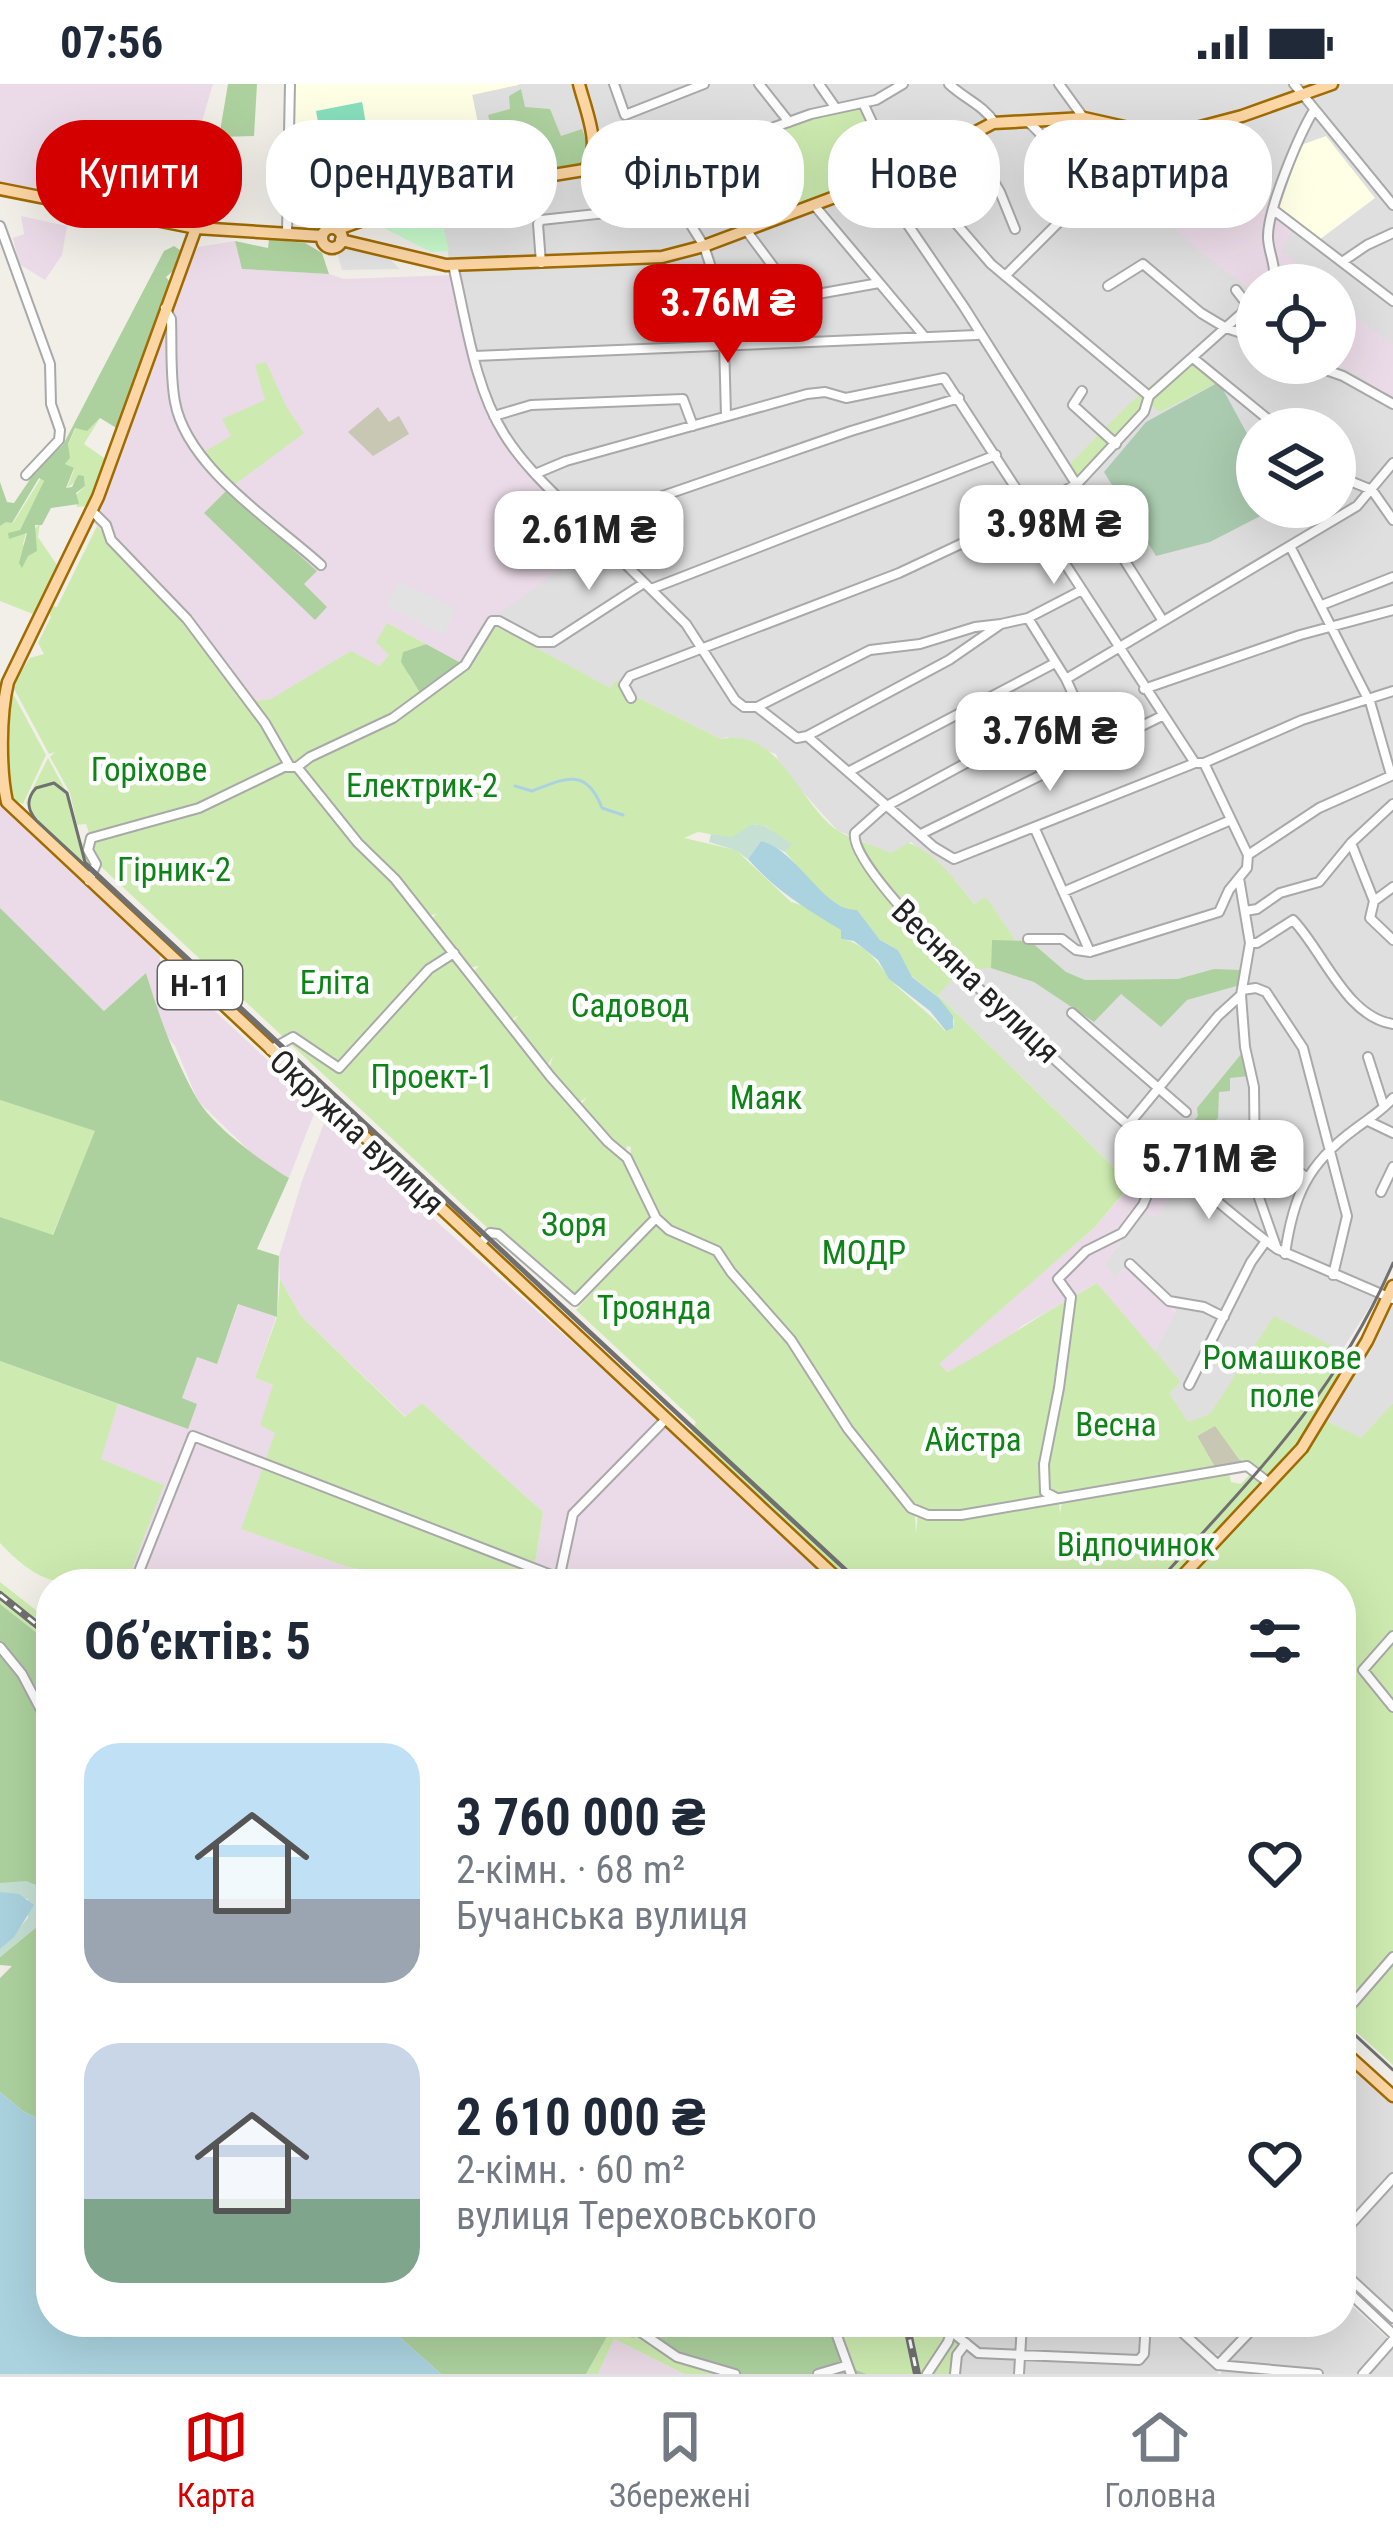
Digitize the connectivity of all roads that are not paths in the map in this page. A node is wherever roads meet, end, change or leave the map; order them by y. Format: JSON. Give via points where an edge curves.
{"nodes":[{"id":1,"x":290,"y":84,"type":"edge"},
{"id":2,"x":579,"y":84,"type":"edge"},
{"id":3,"x":614,"y":84,"type":"edge"},
{"id":4,"x":704,"y":84,"type":"edge"},
{"id":5,"x":758,"y":84,"type":"edge"},
{"id":6,"x":819,"y":84,"type":"edge"},
{"id":7,"x":904,"y":84,"type":"edge"},
{"id":8,"x":950,"y":84,"type":"edge"},
{"id":9,"x":1058,"y":84,"type":"edge"},
{"id":10,"x":1332,"y":84,"type":"edge"},
{"id":11,"x":1298,"y":90,"type":"edge"},
{"id":12,"x":863,"y":104,"type":"junction"},
{"id":13,"x":836,"y":108,"type":"junction"},
{"id":14,"x":1314,"y":110,"type":"junction"},
{"id":15,"x":1024,"y":118,"type":"junction"},
{"id":16,"x":1084,"y":118,"type":"junction"},
{"id":17,"x":588,"y":120,"type":"edge"},
{"id":18,"x":788,"y":120,"type":"edge"},
{"id":19,"x":797,"y":120,"type":"edge"},
{"id":20,"x":871,"y":120,"type":"edge"},
{"id":21,"x":993,"y":120,"type":"edge"},
{"id":22,"x":1026,"y":120,"type":"edge"},
{"id":23,"x":1095,"y":120,"type":"edge"},
{"id":24,"x":1221,"y":120,"type":"edge"},
{"id":25,"x":1000,"y":122,"type":"edge"},
{"id":26,"x":581,"y":171,"type":"edge"},
{"id":27,"x":0,"y":189,"type":"edge"},
{"id":28,"x":1000,"y":192,"type":"edge"},
{"id":29,"x":36,"y":196,"type":"edge"},
{"id":30,"x":828,"y":200,"type":"edge"},
{"id":31,"x":814,"y":205,"type":"junction"},
{"id":32,"x":1393,"y":205,"type":"edge"},
{"id":33,"x":1275,"y":212,"type":"junction"},
{"id":34,"x":581,"y":216,"type":"edge"},
{"id":35,"x":0,"y":226,"type":"edge"},
{"id":36,"x":196,"y":228,"type":"joint"},
{"id":37,"x":693,"y":228,"type":"edge"},
{"id":38,"x":909,"y":228,"type":"edge"},
{"id":39,"x":958,"y":228,"type":"edge"},
{"id":40,"x":1053,"y":228,"type":"edge"},
{"id":41,"x":1015,"y":229,"type":"dead end"},
{"id":42,"x":746,"y":230,"type":"junction"},
{"id":43,"x":287,"y":233,"type":"junction"},
{"id":44,"x":1393,"y":233,"type":"edge"},
{"id":45,"x":339,"y":235,"type":"junction"},
{"id":46,"x":704,"y":246,"type":"junction"},
{"id":47,"x":1342,"y":262,"type":"junction"},
{"id":48,"x":541,"y":263,"type":"junction"},
{"id":49,"x":1274,"y":264,"type":"edge"},
{"id":50,"x":453,"y":266,"type":"junction"},
{"id":51,"x":1005,"y":276,"type":"junction"},
{"id":52,"x":781,"y":277,"type":"dead end"},
{"id":53,"x":879,"y":283,"type":"junction"},
{"id":54,"x":1108,"y":286,"type":"dead end"},
{"id":55,"x":812,"y":295,"type":"dead end"},
{"id":56,"x":1393,"y":301,"type":"edge"},
{"id":57,"x":164,"y":308,"type":"junction"},
{"id":58,"x":1236,"y":317,"type":"edge"},
{"id":59,"x":1226,"y":328,"type":"junction"},
{"id":60,"x":1236,"y":331,"type":"edge"},
{"id":61,"x":979,"y":334,"type":"junction"},
{"id":62,"x":925,"y":336,"type":"junction"},
{"id":63,"x":726,"y":344,"type":"junction"},
{"id":64,"x":475,"y":356,"type":"junction"},
{"id":65,"x":1193,"y":358,"type":"junction"},
{"id":66,"x":1356,"y":383,"type":"edge"},
{"id":67,"x":1082,"y":392,"type":"dead end"},
{"id":68,"x":1150,"y":396,"type":"junction"},
{"id":69,"x":959,"y":398,"type":"junction"},
{"id":70,"x":1393,"y":404,"type":"edge"},
{"id":71,"x":1254,"y":408,"type":"edge"},
{"id":72,"x":494,"y":416,"type":"junction"},
{"id":73,"x":725,"y":416,"type":"junction"},
{"id":74,"x":693,"y":426,"type":"junction"},
{"id":75,"x":1116,"y":444,"type":"junction"},
{"id":76,"x":996,"y":455,"type":"junction"},
{"id":77,"x":1393,"y":463,"type":"edge"},
{"id":78,"x":535,"y":474,"type":"junction"},
{"id":79,"x":26,"y":475,"type":"dead end"},
{"id":80,"x":1078,"y":483,"type":"junction"},
{"id":81,"x":1356,"y":484,"type":"edge"},
{"id":82,"x":1372,"y":490,"type":"junction"},
{"id":83,"x":92,"y":510,"type":"junction"},
{"id":84,"x":1033,"y":510,"type":"junction"},
{"id":85,"x":1393,"y":520,"type":"edge"},
{"id":86,"x":584,"y":523,"type":"junction"},
{"id":87,"x":1292,"y":548,"type":"junction"},
{"id":88,"x":321,"y":565,"type":"dead end"},
{"id":89,"x":1393,"y":577,"type":"edge"},
{"id":90,"x":647,"y":586,"type":"junction"},
{"id":91,"x":1082,"y":590,"type":"junction"},
{"id":92,"x":1322,"y":605,"type":"junction"},
{"id":93,"x":1393,"y":610,"type":"edge"},
{"id":94,"x":1028,"y":619,"type":"junction"},
{"id":95,"x":1163,"y":621,"type":"junction"},
{"id":96,"x":1001,"y":624,"type":"junction"},
{"id":97,"x":1333,"y":627,"type":"junction"},
{"id":98,"x":704,"y":648,"type":"junction"},
{"id":99,"x":1119,"y":650,"type":"junction"},
{"id":100,"x":1055,"y":663,"type":"junction"},
{"id":101,"x":1066,"y":679,"type":"junction"},
{"id":102,"x":1144,"y":689,"type":"junction"},
{"id":103,"x":1393,"y":691,"type":"edge"},
{"id":104,"x":631,"y":698,"type":"dead end"},
{"id":105,"x":1368,"y":698,"type":"junction"},
{"id":106,"x":757,"y":707,"type":"junction"},
{"id":107,"x":1162,"y":716,"type":"junction"},
{"id":108,"x":807,"y":736,"type":"junction"},
{"id":109,"x":1199,"y":763,"type":"junction"},
{"id":110,"x":293,"y":766,"type":"junction"},
{"id":111,"x":848,"y":772,"type":"junction"},
{"id":112,"x":1392,"y":775,"type":"edge"},
{"id":113,"x":1393,"y":804,"type":"edge"},
{"id":114,"x":889,"y":806,"type":"junction"},
{"id":115,"x":1231,"y":820,"type":"junction"},
{"id":116,"x":1035,"y":829,"type":"junction"},
{"id":117,"x":921,"y":834,"type":"junction"},
{"id":118,"x":1351,"y":843,"type":"junction"},
{"id":119,"x":1248,"y":855,"type":"junction"},
{"id":120,"x":1239,"y":878,"type":"junction"},
{"id":121,"x":89,"y":881,"type":"junction"},
{"id":122,"x":1393,"y":887,"type":"edge"},
{"id":123,"x":1063,"y":892,"type":"junction"},
{"id":124,"x":1374,"y":901,"type":"junction"},
{"id":125,"x":1245,"y":911,"type":"junction"},
{"id":126,"x":1028,"y":939,"type":"dead end"},
{"id":127,"x":1393,"y":940,"type":"edge"},
{"id":128,"x":1250,"y":943,"type":"junction"},
{"id":129,"x":1090,"y":952,"type":"junction"},
{"id":130,"x":454,"y":953,"type":"junction"},
{"id":131,"x":1242,"y":993,"type":"junction"},
{"id":132,"x":1072,"y":1013,"type":"dead end"},
{"id":133,"x":1393,"y":1024,"type":"edge"},
{"id":134,"x":270,"y":1051,"type":"junction"},
{"id":135,"x":1368,"y":1057,"type":"dead end"},
{"id":136,"x":1159,"y":1088,"type":"junction"},
{"id":137,"x":1393,"y":1098,"type":"edge"},
{"id":138,"x":1384,"y":1108,"type":"junction"},
{"id":139,"x":1186,"y":1112,"type":"dead end"},
{"id":140,"x":1367,"y":1121,"type":"junction"},
{"id":141,"x":1129,"y":1124,"type":"junction"},
{"id":142,"x":1393,"y":1133,"type":"edge"},
{"id":143,"x":1279,"y":1144,"type":"dead end"},
{"id":144,"x":1328,"y":1152,"type":"junction"},
{"id":145,"x":1168,"y":1159,"type":"junction"},
{"id":146,"x":1255,"y":1164,"type":"junction"},
{"id":147,"x":1393,"y":1166,"type":"edge"},
{"id":148,"x":1306,"y":1177,"type":"junction"},
{"id":149,"x":1381,"y":1192,"type":"dead end"},
{"id":150,"x":1209,"y":1194,"type":"junction"},
{"id":151,"x":656,"y":1218,"type":"junction"},
{"id":152,"x":1266,"y":1241,"type":"junction"},
{"id":153,"x":479,"y":1245,"type":"junction"},
{"id":154,"x":1281,"y":1251,"type":"junction"},
{"id":155,"x":1130,"y":1264,"type":"dead end"},
{"id":156,"x":1333,"y":1275,"type":"junction"},
{"id":157,"x":1391,"y":1294,"type":"edge"},
{"id":158,"x":1224,"y":1317,"type":"junction"},
{"id":159,"x":1189,"y":1385,"type":"dead end"},
{"id":160,"x":666,"y":1419,"type":"junction"},
{"id":161,"x":1270,"y":1484,"type":"junction"},
{"id":162,"x":1056,"y":1498,"type":"junction"},
{"id":163,"x":140,"y":1569,"type":"edge"},
{"id":164,"x":529,"y":1569,"type":"edge"},
{"id":165,"x":562,"y":1569,"type":"edge"},
{"id":166,"x":828,"y":1569,"type":"edge"},
{"id":167,"x":1189,"y":1569,"type":"edge"},
{"id":168,"x":1392,"y":1640,"type":"edge"},
{"id":169,"x":0,"y":1647,"type":"edge"},
{"id":170,"x":36,"y":1701,"type":"edge"},
{"id":171,"x":1393,"y":1707,"type":"edge"},
{"id":172,"x":1393,"y":1958,"type":"edge"},
{"id":173,"x":1356,"y":2000,"type":"edge"},
{"id":174,"x":1356,"y":2063,"type":"edge"},
{"id":175,"x":1393,"y":2096,"type":"edge"},
{"id":176,"x":1393,"y":2177,"type":"edge"},
{"id":177,"x":1356,"y":2218,"type":"edge"},
{"id":178,"x":1356,"y":2284,"type":"edge"},
{"id":179,"x":1356,"y":2300,"type":"edge"},
{"id":180,"x":1393,"y":2318,"type":"edge"},
{"id":181,"x":648,"y":2337,"type":"edge"},
{"id":182,"x":837,"y":2337,"type":"edge"},
{"id":183,"x":947,"y":2337,"type":"edge"},
{"id":184,"x":958,"y":2337,"type":"edge"},
{"id":185,"x":1022,"y":2337,"type":"edge"},
{"id":186,"x":1145,"y":2337,"type":"edge"},
{"id":187,"x":1186,"y":2337,"type":"edge"},
{"id":188,"x":1246,"y":2337,"type":"edge"},
{"id":189,"x":1393,"y":2337,"type":"edge"},
{"id":190,"x":963,"y":2347,"type":"junction"},
{"id":191,"x":1021,"y":2354,"type":"junction"},
{"id":192,"x":848,"y":2370,"type":"edge"},
{"id":193,"x":1218,"y":2370,"type":"edge"},
{"id":194,"x":735,"y":2374,"type":"edge"},
{"id":195,"x":818,"y":2374,"type":"edge"},
{"id":196,"x":927,"y":2374,"type":"edge"},
{"id":197,"x":955,"y":2374,"type":"edge"},
{"id":198,"x":1019,"y":2374,"type":"edge"},
{"id":199,"x":1318,"y":2374,"type":"edge"},
{"id":200,"x":1363,"y":2374,"type":"edge"}],
"edges":[{"from":1,"to":43,"type":"street"},
{"from":2,"to":17,"type":"main road"},
{"from":3,"to":4,"type":"street","via":[[625,116]]},
{"from":5,"to":18,"type":"street"},
{"from":6,"to":13,"type":"street"},
{"from":7,"to":12,"type":"street"},
{"from":8,"to":21,"type":"street"},
{"from":9,"to":16,"type":"street"},
{"from":10,"to":11,"type":"main road"},
{"from":11,"to":14,"type":"street"},
{"from":11,"to":24,"type":"main road"},
{"from":12,"to":13,"type":"street"},
{"from":12,"to":20,"type":"street"},
{"from":13,"to":19,"type":"street"},
{"from":14,"to":32,"type":"street"},
{"from":14,"to":33,"type":"street"},
{"from":15,"to":16,"type":"main road"},
{"from":15,"to":22,"type":"street"},
{"from":15,"to":25,"type":"main road"},
{"from":16,"to":23,"type":"main road"},
{"from":26,"to":45,"type":"main road","via":[[436,194]]},
{"from":27,"to":29,"type":"main road"},
{"from":28,"to":41,"type":"street"},
{"from":30,"to":31,"type":"main road"},
{"from":31,"to":42,"type":"main road"},
{"from":31,"to":53,"type":"street"},
{"from":33,"to":47,"type":"street"},
{"from":33,"to":49,"type":"street","via":[[1268,238]]},
{"from":34,"to":48,"type":"street","via":[[541,220]]},
{"from":35,"to":79,"type":"street","via":[[50,364],[60,430]]},
{"from":36,"to":43,"type":"main road"},
{"from":36,"to":57,"type":"main road","name":"Окружна вулиця","number":"Н-11"},
{"from":37,"to":46,"type":"street"},
{"from":38,"to":61,"type":"street"},
{"from":39,"to":51,"type":"street"},
{"from":40,"to":51,"type":"street"},
{"from":42,"to":46,"type":"main road"},
{"from":42,"to":52,"type":"street"},
{"from":43,"to":45,"type":"main road","via":[[322,236],[328,228]]},
{"from":44,"to":47,"type":"street"},
{"from":45,"to":50,"type":"main road"},
{"from":46,"to":48,"type":"main road"},
{"from":46,"to":63,"type":"street"},
{"from":47,"to":56,"type":"street"},
{"from":48,"to":50,"type":"main road"},
{"from":50,"to":64,"type":"street"},
{"from":51,"to":68,"type":"street"},
{"from":53,"to":55,"type":"street"},
{"from":53,"to":62,"type":"street"},
{"from":54,"to":59,"type":"street","via":[[1143,264]]},
{"from":57,"to":83,"type":"main road","name":"Окружна вулиця","number":"Н-11"},
{"from":57,"to":88,"type":"street","via":[[181,422],[230,488]]},
{"from":58,"to":59,"type":"street"},
{"from":59,"to":60,"type":"street"},
{"from":59,"to":65,"type":"street"},
{"from":61,"to":62,"type":"street"},
{"from":61,"to":80,"type":"street"},
{"from":62,"to":63,"type":"street"},
{"from":63,"to":64,"type":"street"},
{"from":63,"to":73,"type":"street"},
{"from":64,"to":72,"type":"street"},
{"from":65,"to":68,"type":"street"},
{"from":65,"to":71,"type":"street"},
{"from":66,"to":70,"type":"street"},
{"from":67,"to":75,"type":"street","via":[[1073,405]]},
{"from":68,"to":75,"type":"street"},
{"from":69,"to":73,"type":"street","via":[[942,377],[846,398],[815,392]]},
{"from":69,"to":76,"type":"street"},
{"from":69,"to":86,"type":"street"},
{"from":72,"to":74,"type":"street","via":[[531,405],[683,399]]},
{"from":72,"to":78,"type":"street"},
{"from":73,"to":74,"type":"street"},
{"from":74,"to":78,"type":"street"},
{"from":75,"to":80,"type":"street"},
{"from":76,"to":84,"type":"street"},
{"from":76,"to":90,"type":"street"},
{"from":77,"to":82,"type":"street"},
{"from":78,"to":86,"type":"street"},
{"from":80,"to":84,"type":"street"},
{"from":80,"to":95,"type":"street"},
{"from":81,"to":82,"type":"street"},
{"from":82,"to":85,"type":"street"},
{"from":82,"to":87,"type":"street"},
{"from":83,"to":110,"type":"street","via":[[187,619]]},
{"from":83,"to":121,"type":"main road","name":"Окружна вулиця","number":"Н-11","via":[[8,682],[1,766],[7,802]]},
{"from":84,"to":91,"type":"street"},
{"from":84,"to":98,"type":"street","via":[[899,573]]},
{"from":86,"to":90,"type":"street"},
{"from":87,"to":92,"type":"street"},
{"from":87,"to":95,"type":"street"},
{"from":89,"to":92,"type":"street"},
{"from":90,"to":98,"type":"street"},
{"from":90,"to":110,"type":"street","via":[[559,640],[538,642],[494,620],[465,665],[393,718]]},
{"from":91,"to":94,"type":"street"},
{"from":91,"to":99,"type":"street"},
{"from":92,"to":97,"type":"street"},
{"from":93,"to":97,"type":"street"},
{"from":94,"to":96,"type":"street"},
{"from":94,"to":100,"type":"street"},
{"from":95,"to":99,"type":"street"},
{"from":96,"to":106,"type":"street","via":[[870,650]]},
{"from":96,"to":108,"type":"street","via":[[949,661]]},
{"from":97,"to":102,"type":"street"},
{"from":97,"to":105,"type":"street"},
{"from":98,"to":104,"type":"street","via":[[630,676],[624,687]]},
{"from":98,"to":106,"type":"street","via":[[735,700]]},
{"from":99,"to":101,"type":"street"},
{"from":99,"to":102,"type":"street"},
{"from":100,"to":101,"type":"street"},
{"from":100,"to":111,"type":"street"},
{"from":101,"to":114,"type":"street","via":[[1077,700],[1070,710]]},
{"from":102,"to":107,"type":"street"},
{"from":103,"to":105,"type":"street"},
{"from":105,"to":109,"type":"street"},
{"from":105,"to":112,"type":"street"},
{"from":106,"to":108,"type":"street","via":[[797,738]]},
{"from":107,"to":109,"type":"street"},
{"from":107,"to":117,"type":"street"},
{"from":108,"to":111,"type":"street"},
{"from":109,"to":115,"type":"street"},
{"from":109,"to":116,"type":"street"},
{"from":110,"to":121,"type":"street","via":[[199,808],[91,838],[96,864]]},
{"from":110,"to":130,"type":"street"},
{"from":111,"to":114,"type":"street"},
{"from":112,"to":119,"type":"street","via":[[1319,808]]},
{"from":113,"to":118,"type":"street"},
{"from":114,"to":117,"type":"street"},
{"from":114,"to":141,"type":"street","name":"Весняна вулиця","via":[[852,839],[890,899]]},
{"from":115,"to":119,"type":"street"},
{"from":115,"to":123,"type":"street"},
{"from":116,"to":117,"type":"street","via":[[954,859]]},
{"from":116,"to":123,"type":"street"},
{"from":118,"to":124,"type":"street"},
{"from":118,"to":125,"type":"street","via":[[1315,884]]},
{"from":119,"to":120,"type":"street"},
{"from":120,"to":125,"type":"street"},
{"from":120,"to":129,"type":"street","via":[[1216,914]]},
{"from":121,"to":134,"type":"main road","name":"Окружна вулиця","number":"Н-11"},
{"from":122,"to":124,"type":"street"},
{"from":123,"to":129,"type":"street"},
{"from":124,"to":127,"type":"street","via":[[1370,918]]},
{"from":125,"to":128,"type":"street"},
{"from":126,"to":129,"type":"street","via":[[1062,939]]},
{"from":128,"to":131,"type":"street"},
{"from":128,"to":133,"type":"street","via":[[1293,920],[1353,1000]]},
{"from":130,"to":134,"type":"street","via":[[429,969],[339,1068],[293,1036]]},
{"from":130,"to":151,"type":"street","via":[[561,1089],[627,1157]]},
{"from":131,"to":136,"type":"street"},
{"from":131,"to":144,"type":"street","via":[[1266,992],[1300,1041]]},
{"from":131,"to":146,"type":"street"},
{"from":132,"to":136,"type":"street"},
{"from":134,"to":153,"type":"main road","name":"Окружна вулиця","number":"Н-11"},
{"from":135,"to":138,"type":"street"},
{"from":136,"to":139,"type":"street"},
{"from":136,"to":141,"type":"street"},
{"from":137,"to":138,"type":"street"},
{"from":138,"to":140,"type":"street"},
{"from":140,"to":142,"type":"street"},
{"from":140,"to":144,"type":"street"},
{"from":141,"to":145,"type":"street","name":"Весняна вулиця"},
{"from":143,"to":148,"type":"street","via":[[1288,1143],[1290,1165]]},
{"from":144,"to":148,"type":"street"},
{"from":144,"to":156,"type":"street","via":[[1347,1216]]},
{"from":145,"to":150,"type":"street","name":"Весняна вулиця"},
{"from":145,"to":162,"type":"street","via":[[1122,1233],[1086,1251],[1058,1279],[1071,1297],[1044,1464],[1046,1492]]},
{"from":146,"to":150,"type":"street"},
{"from":146,"to":154,"type":"street","via":[[1257,1192]]},
{"from":147,"to":149,"type":"street"},
{"from":148,"to":154,"type":"street"},
{"from":150,"to":152,"type":"street","name":"Весняна вулиця"},
{"from":151,"to":153,"type":"street","via":[[575,1300],[498,1234]]},
{"from":151,"to":162,"type":"street","via":[[717,1251],[911,1508],[962,1515]]},
{"from":152,"to":154,"type":"street","name":"Весняна вулиця"},
{"from":152,"to":158,"type":"street"},
{"from":153,"to":160,"type":"main road","name":"Окружна вулиця","number":"Н-11"},
{"from":154,"to":156,"type":"street","name":"Весняна вулиця"},
{"from":155,"to":158,"type":"street","via":[[1169,1300]]},
{"from":156,"to":157,"type":"street","name":"Весняна вулиця"},
{"from":157,"to":161,"type":"main road","via":[[1323,1419]]},
{"from":158,"to":159,"type":"street"},
{"from":160,"to":165,"type":"street","via":[[573,1514]]},
{"from":160,"to":166,"type":"main road","name":"Окружна вулиця","number":"Н-11"},
{"from":161,"to":162,"type":"street","via":[[1247,1466]]},
{"from":161,"to":167,"type":"main road"},
{"from":163,"to":164,"type":"street","via":[[193,1436]]},
{"from":168,"to":171,"type":"street","via":[[1364,1670]]},
{"from":169,"to":170,"type":"street"},
{"from":172,"to":173,"type":"street"},
{"from":174,"to":175,"type":"main road"},
{"from":176,"to":177,"type":"street"},
{"from":178,"to":180,"type":"street"},
{"from":179,"to":189,"type":"street"},
{"from":181,"to":194,"type":"street","via":[[677,2357]]},
{"from":182,"to":192,"type":"street"},
{"from":183,"to":196,"type":"street"},
{"from":184,"to":190,"type":"street"},
{"from":185,"to":191,"type":"street"},
{"from":186,"to":191,"type":"street","via":[[1138,2360]]},
{"from":187,"to":193,"type":"street"},
{"from":188,"to":193,"type":"street"},
{"from":189,"to":200,"type":"street"},
{"from":190,"to":191,"type":"street"},
{"from":190,"to":197,"type":"street"},
{"from":191,"to":198,"type":"street"},
{"from":192,"to":195,"type":"street"},
{"from":193,"to":199,"type":"street"}]}
